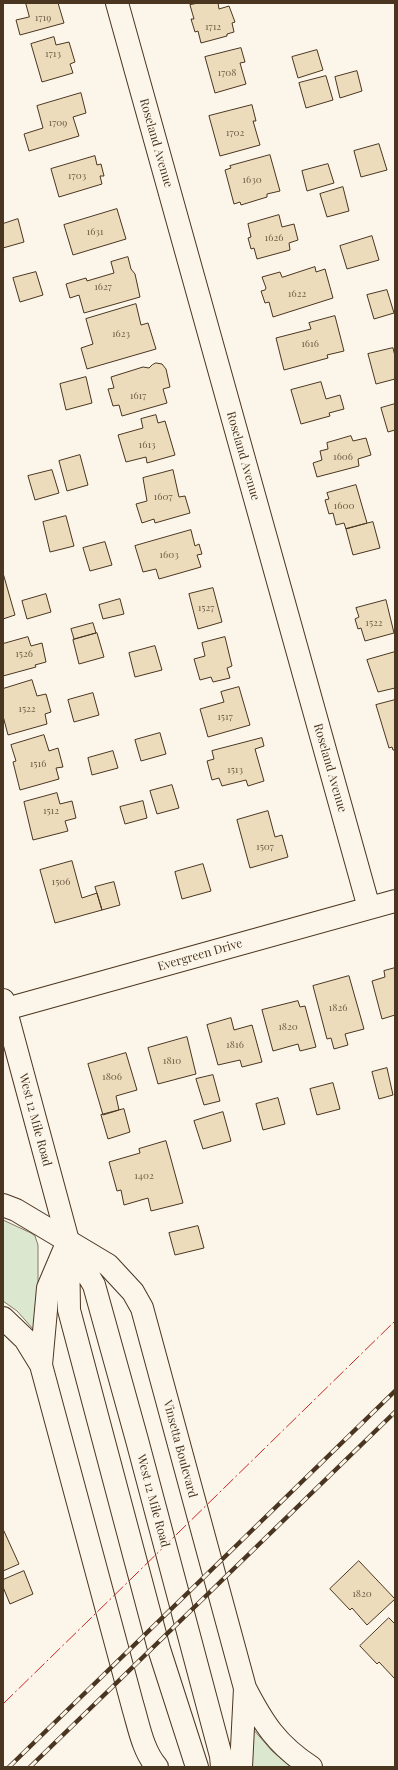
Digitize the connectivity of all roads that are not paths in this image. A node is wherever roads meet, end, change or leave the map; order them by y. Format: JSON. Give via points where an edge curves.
{"nodes":[{"id":1,"x":117,"y":3,"type":"edge"},
{"id":2,"x":395,"y":901,"type":"edge"},
{"id":3,"x":369,"y":908,"type":"junction"},
{"id":4,"x":4,"y":1004,"type":"edge"},
{"id":5,"x":3,"y":1205,"type":"edge"},
{"id":6,"x":68,"y":1241,"type":"junction"},
{"id":7,"x":3,"y":1318,"type":"edge"},
{"id":8,"x":41,"y":1365,"type":"junction"},
{"id":9,"x":245,"y":1688,"type":"junction"},
{"id":10,"x":157,"y":1767,"type":"edge"},
{"id":11,"x":197,"y":1767,"type":"edge"},
{"id":12,"x":222,"y":1767,"type":"edge"},
{"id":13,"x":241,"y":1767,"type":"edge"},
{"id":14,"x":311,"y":1767,"type":"edge"}],
"edges":[{"from":1,"to":3,"type":"street","name":"Roseland Avenue"},
{"from":2,"to":3,"type":"street","name":"Evergreen Drive"},
{"from":3,"to":4,"type":"street","name":"Evergreen Drive"},
{"from":4,"to":6,"type":"street","name":"West 12 Mile Road"},
{"from":5,"to":6,"type":"street","name":"Vinsetta Boulevard"},
{"from":6,"to":8,"type":"street","via":[[48,1288]]},
{"from":6,"to":9,"type":"street","name":"Vinsetta Boulevard","via":[[108,1265],[133,1292],[142,1308]]},
{"from":6,"to":11,"type":"street","name":"West 12 Mile Road","via":[[69,1310],[159,1649]]},
{"from":6,"to":12,"type":"street","name":"West 12 Mile Road","via":[[94,1285],[142,1456]]},
{"from":7,"to":8,"type":"street","via":[[25,1339]]},
{"from":8,"to":10,"type":"street","via":[[139,1727],[151,1760]]},
{"from":9,"to":13,"type":"street","name":"Vinsetta Boulevard"},
{"from":9,"to":14,"type":"street","name":"Vinsetta Boulevard","via":[[270,1732],[299,1760]]}]}
